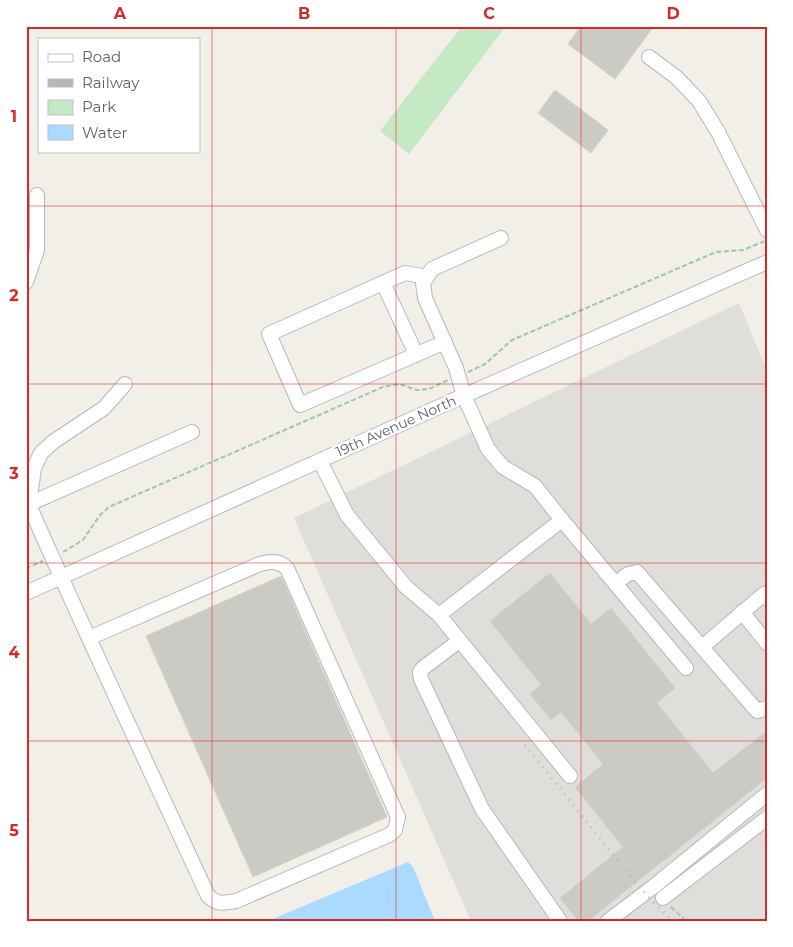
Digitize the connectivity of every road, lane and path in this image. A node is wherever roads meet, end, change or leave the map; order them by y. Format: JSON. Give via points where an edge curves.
{"nodes":[{"id":1,"x":649,"y":57,"type":"dead end"},
{"id":2,"x":37,"y":195,"type":"dead end"},
{"id":3,"x":767,"y":230,"type":"edge"},
{"id":4,"x":501,"y":238,"type":"dead end"},
{"id":5,"x":767,"y":241,"type":"edge"},
{"id":6,"x":767,"y":262,"type":"edge"},
{"id":7,"x":427,"y":277,"type":"junction"},
{"id":8,"x":26,"y":282,"type":"edge"},
{"id":9,"x":383,"y":283,"type":"junction"},
{"id":10,"x":445,"y":342,"type":"junction"},
{"id":11,"x":416,"y":354,"type":"junction"},
{"id":12,"x":458,"y":376,"type":"junction"},
{"id":13,"x":125,"y":384,"type":"dead end"},
{"id":14,"x":464,"y":396,"type":"junction"},
{"id":15,"x":192,"y":432,"type":"dead end"},
{"id":16,"x":320,"y":461,"type":"junction"},
{"id":17,"x":28,"y":501,"type":"edge"},
{"id":18,"x":562,"y":520,"type":"junction"},
{"id":19,"x":52,"y":556,"type":"junction"},
{"id":20,"x":26,"y":568,"type":"edge"},
{"id":21,"x":61,"y":577,"type":"junction"},
{"id":22,"x":616,"y":583,"type":"junction"},
{"id":23,"x":26,"y":593,"type":"edge"},
{"id":24,"x":767,"y":598,"type":"edge"},
{"id":25,"x":742,"y":612,"type":"junction"},
{"id":26,"x":438,"y":615,"type":"junction"},
{"id":27,"x":89,"y":638,"type":"junction"},
{"id":28,"x":459,"y":641,"type":"junction"},
{"id":29,"x":767,"y":643,"type":"edge"},
{"id":30,"x":702,"y":647,"type":"junction"},
{"id":31,"x":686,"y":668,"type":"dead end"},
{"id":32,"x":767,"y":708,"type":"edge"},
{"id":33,"x":570,"y":776,"type":"dead end"},
{"id":34,"x":767,"y":794,"type":"edge"},
{"id":35,"x":767,"y":818,"type":"edge"},
{"id":36,"x":663,"y":898,"type":"dead end"},
{"id":37,"x":560,"y":921,"type":"edge"},
{"id":38,"x":608,"y":921,"type":"edge"}],
"edges":[{"from":1,"to":3,"type":"street","via":[[676,76],[699,100]]},
{"from":2,"to":8,"type":"street","via":[[37,250]]},
{"from":4,"to":7,"type":"street","via":[[432,269]]},
{"from":5,"to":12,"type":"path","via":[[743,250],[716,252],[512,340],[485,364]]},
{"from":6,"to":14,"type":"street","name":"19th Avenue North"},
{"from":7,"to":9,"type":"street","via":[[405,273]]},
{"from":7,"to":10,"type":"street","via":[[423,283],[425,298]]},
{"from":9,"to":11,"type":"street"},
{"from":9,"to":11,"type":"street","via":[[269,334],[300,405]]},
{"from":10,"to":11,"type":"street"},
{"from":10,"to":12,"type":"street"},
{"from":12,"to":14,"type":"street"},
{"from":12,"to":19,"type":"path","via":[[429,389],[417,390],[399,384],[384,387],[119,503],[100,515],[83,540]]},
{"from":13,"to":17,"type":"street","via":[[104,408],[41,453],[34,468]]},
{"from":14,"to":16,"type":"street","name":"19th Avenue North"},
{"from":14,"to":18,"type":"street","via":[[494,458],[503,468],[535,486]]},
{"from":15,"to":17,"type":"street"},
{"from":16,"to":21,"type":"street","name":"19th Avenue North"},
{"from":16,"to":26,"type":"street","via":[[347,515],[406,587]]},
{"from":17,"to":19,"type":"street"},
{"from":18,"to":22,"type":"street"},
{"from":18,"to":26,"type":"street"},
{"from":19,"to":20,"type":"path"},
{"from":19,"to":21,"type":"street"},
{"from":21,"to":23,"type":"street","name":"19th Avenue North"},
{"from":21,"to":27,"type":"street"},
{"from":22,"to":30,"type":"street","via":[[637,572]]},
{"from":22,"to":31,"type":"street"},
{"from":24,"to":25,"type":"street","via":[[764,594]]},
{"from":25,"to":29,"type":"street"},
{"from":25,"to":30,"type":"street"},
{"from":26,"to":28,"type":"street"},
{"from":27,"to":27,"type":"street","via":[[260,564],[270,561],[282,564],[287,568],[398,817],[395,830],[262,891],[236,901],[215,902],[208,896]]},
{"from":28,"to":33,"type":"street"},
{"from":28,"to":37,"type":"street","via":[[423,668],[421,679],[482,809]]},
{"from":30,"to":32,"type":"street","via":[[757,711]]},
{"from":34,"to":38,"type":"street"},
{"from":35,"to":36,"type":"street"}]}
